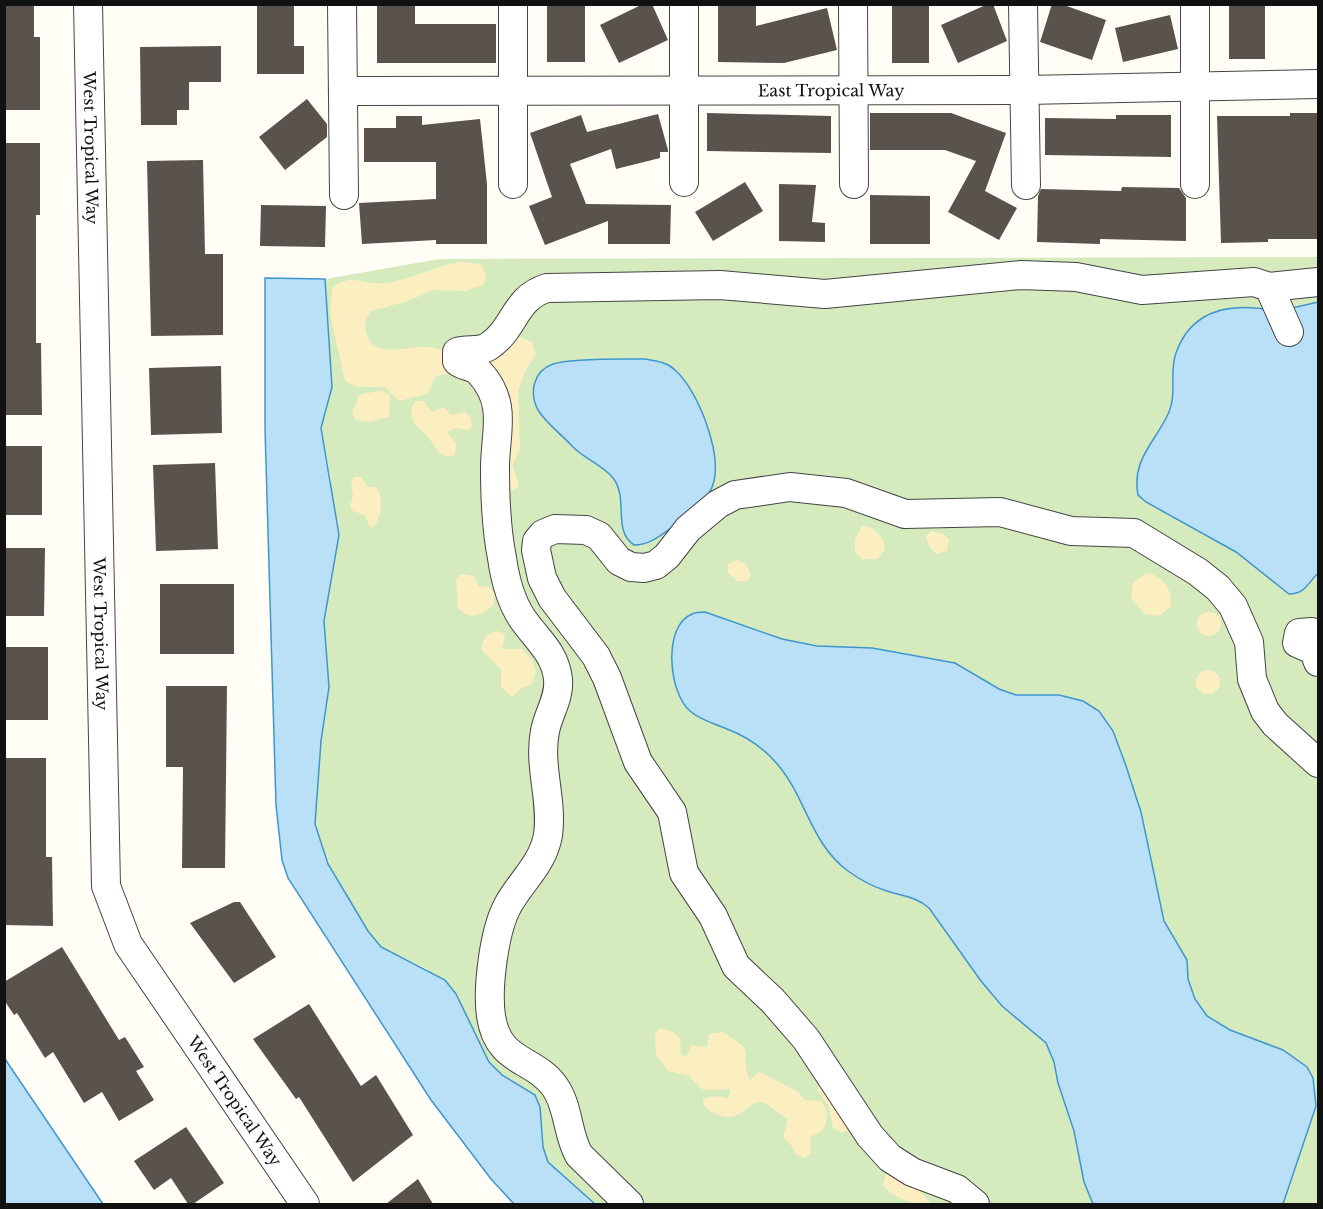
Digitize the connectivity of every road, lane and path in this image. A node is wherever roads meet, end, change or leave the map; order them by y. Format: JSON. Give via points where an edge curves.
{"nodes":[{"id":1,"x":88,"y":4,"type":"edge"},
{"id":2,"x":342,"y":4,"type":"edge"},
{"id":3,"x":513,"y":4,"type":"edge"},
{"id":4,"x":684,"y":4,"type":"edge"},
{"id":5,"x":853,"y":4,"type":"edge"},
{"id":6,"x":1023,"y":4,"type":"edge"},
{"id":7,"x":1195,"y":4,"type":"edge"},
{"id":8,"x":1318,"y":84,"type":"edge"},
{"id":9,"x":1196,"y":88,"type":"junction"},
{"id":10,"x":1026,"y":90,"type":"junction"},
{"id":11,"x":343,"y":91,"type":"junction"},
{"id":12,"x":513,"y":91,"type":"junction"},
{"id":13,"x":684,"y":91,"type":"junction"},
{"id":14,"x":853,"y":91,"type":"junction"},
{"id":15,"x":684,"y":182,"type":"dead end"},
{"id":16,"x":513,"y":184,"type":"dead end"},
{"id":17,"x":854,"y":184,"type":"dead end"},
{"id":18,"x":1195,"y":184,"type":"dead end"},
{"id":19,"x":1026,"y":185,"type":"dead end"},
{"id":20,"x":344,"y":195,"type":"dead end"},
{"id":21,"x":1318,"y":282,"type":"edge"},
{"id":22,"x":1273,"y":295,"type":"junction"},
{"id":23,"x":1289,"y":332,"type":"dead end"},
{"id":24,"x":1318,"y":763,"type":"edge"},
{"id":25,"x":305,"y":1204,"type":"edge"},
{"id":26,"x":629,"y":1204,"type":"edge"},
{"id":27,"x":975,"y":1204,"type":"edge"}],
"edges":[{"from":1,"to":25,"type":"street","name":"West Tropical Way","via":[[106,886],[128,944]]},
{"from":2,"to":11,"type":"street"},
{"from":3,"to":12,"type":"street"},
{"from":4,"to":13,"type":"street"},
{"from":5,"to":14,"type":"street"},
{"from":6,"to":10,"type":"street"},
{"from":7,"to":9,"type":"street"},
{"from":8,"to":9,"type":"street","name":"East Tropical Way"},
{"from":9,"to":10,"type":"street","name":"East Tropical Way"},
{"from":9,"to":18,"type":"street"},
{"from":10,"to":14,"type":"street","name":"East Tropical Way"},
{"from":10,"to":19,"type":"street"},
{"from":11,"to":12,"type":"street","name":"East Tropical Way"},
{"from":11,"to":20,"type":"street"},
{"from":12,"to":13,"type":"street","name":"East Tropical Way"},
{"from":12,"to":16,"type":"street"},
{"from":13,"to":14,"type":"street","name":"East Tropical Way"},
{"from":13,"to":15,"type":"street"},
{"from":14,"to":17,"type":"street"},
{"from":21,"to":22,"type":"street"},
{"from":22,"to":23,"type":"street"},
{"from":22,"to":26,"type":"street","via":[[1254,282],[1142,290],[1076,277],[1021,275],[825,294],[720,285],[547,288],[527,296],[507,328],[488,347],[457,352],[457,361],[481,374],[495,399],[499,432],[496,512],[506,580],[523,620],[549,652],[558,680],[543,741],[549,814],[545,847],[501,921],[491,985],[491,1019],[509,1053],[545,1076],[557,1090],[579,1155]]},
{"from":24,"to":27,"type":"street","via":[[1265,711],[1252,679],[1244,625],[1233,606],[1198,572],[1134,533],[1071,531],[1000,512],[905,514],[846,493],[790,487],[735,495],[718,504],[688,529],[668,556],[644,568],[620,561],[598,536],[586,530],[555,529],[537,541],[542,578],[552,598],[596,656],[638,762],[672,812],[684,873],[713,916],[736,966],[806,1039],[870,1136],[890,1158],[912,1172],[957,1189]]}]}
